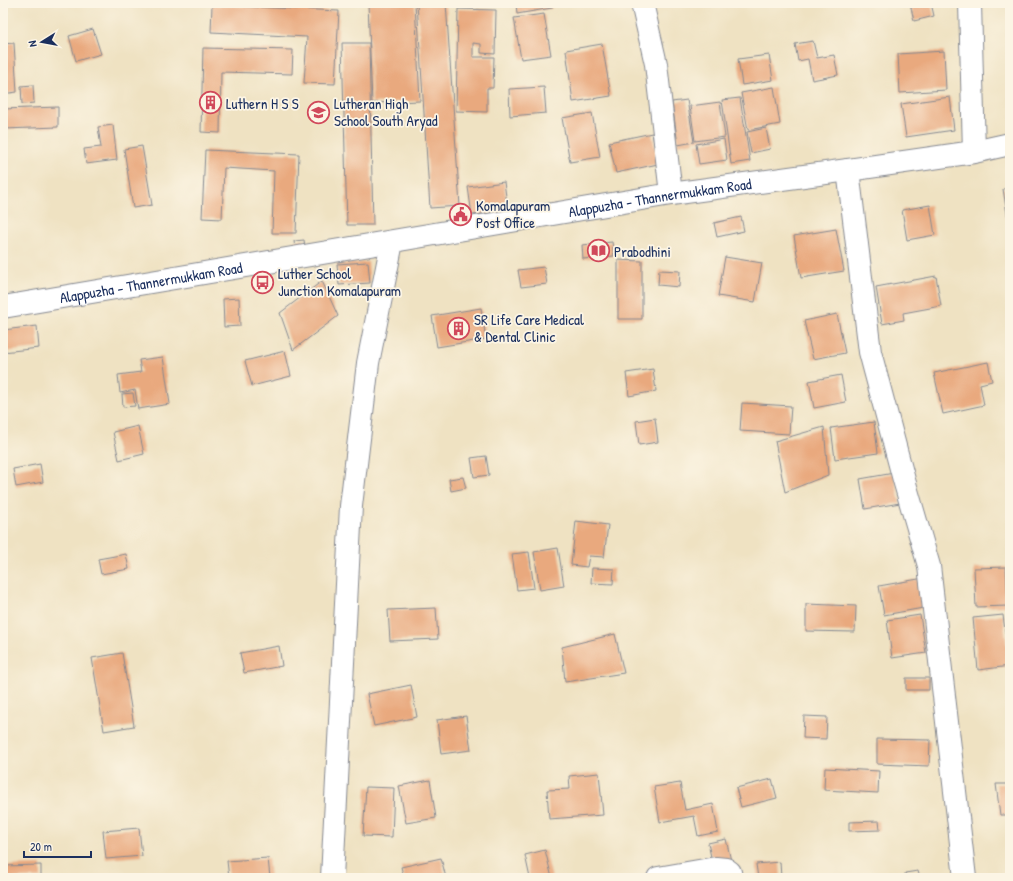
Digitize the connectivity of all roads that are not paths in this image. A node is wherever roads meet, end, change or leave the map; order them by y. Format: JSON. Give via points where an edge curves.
{"nodes":[{"id":1,"x":642,"y":3,"type":"edge"},
{"id":2,"x":970,"y":3,"type":"edge"},
{"id":3,"x":1010,"y":144,"type":"edge"},
{"id":4,"x":974,"y":152,"type":"junction"},
{"id":5,"x":848,"y":170,"type":"junction"},
{"id":6,"x":671,"y":194,"type":"junction"},
{"id":7,"x":392,"y":242,"type":"junction"},
{"id":8,"x":3,"y":307,"type":"edge"},
{"id":9,"x":332,"y":878,"type":"edge"},
{"id":10,"x":658,"y":878,"type":"edge"},
{"id":11,"x":731,"y":878,"type":"edge"},
{"id":12,"x":965,"y":878,"type":"edge"}],
"edges":[{"from":1,"to":6,"type":"street","via":[[656,64]]},
{"from":2,"to":4,"type":"street"},
{"from":3,"to":4,"type":"street","name":"Alappuzha - Thannermukkam Road"},
{"from":4,"to":5,"type":"street","name":"Alappuzha - Thannermukkam Road"},
{"from":5,"to":6,"type":"street","name":"Alappuzha - Thannermukkam Road"},
{"from":5,"to":12,"type":"street","via":[[870,352],[929,566]]},
{"from":6,"to":7,"type":"street","name":"Alappuzha - Thannermukkam Road"},
{"from":7,"to":8,"type":"street","name":"Alappuzha - Thannermukkam Road"},
{"from":7,"to":9,"type":"street","via":[[368,363],[352,506]]},
{"from":10,"to":11,"type":"street","via":[[716,868],[726,869],[730,872]]}]}
